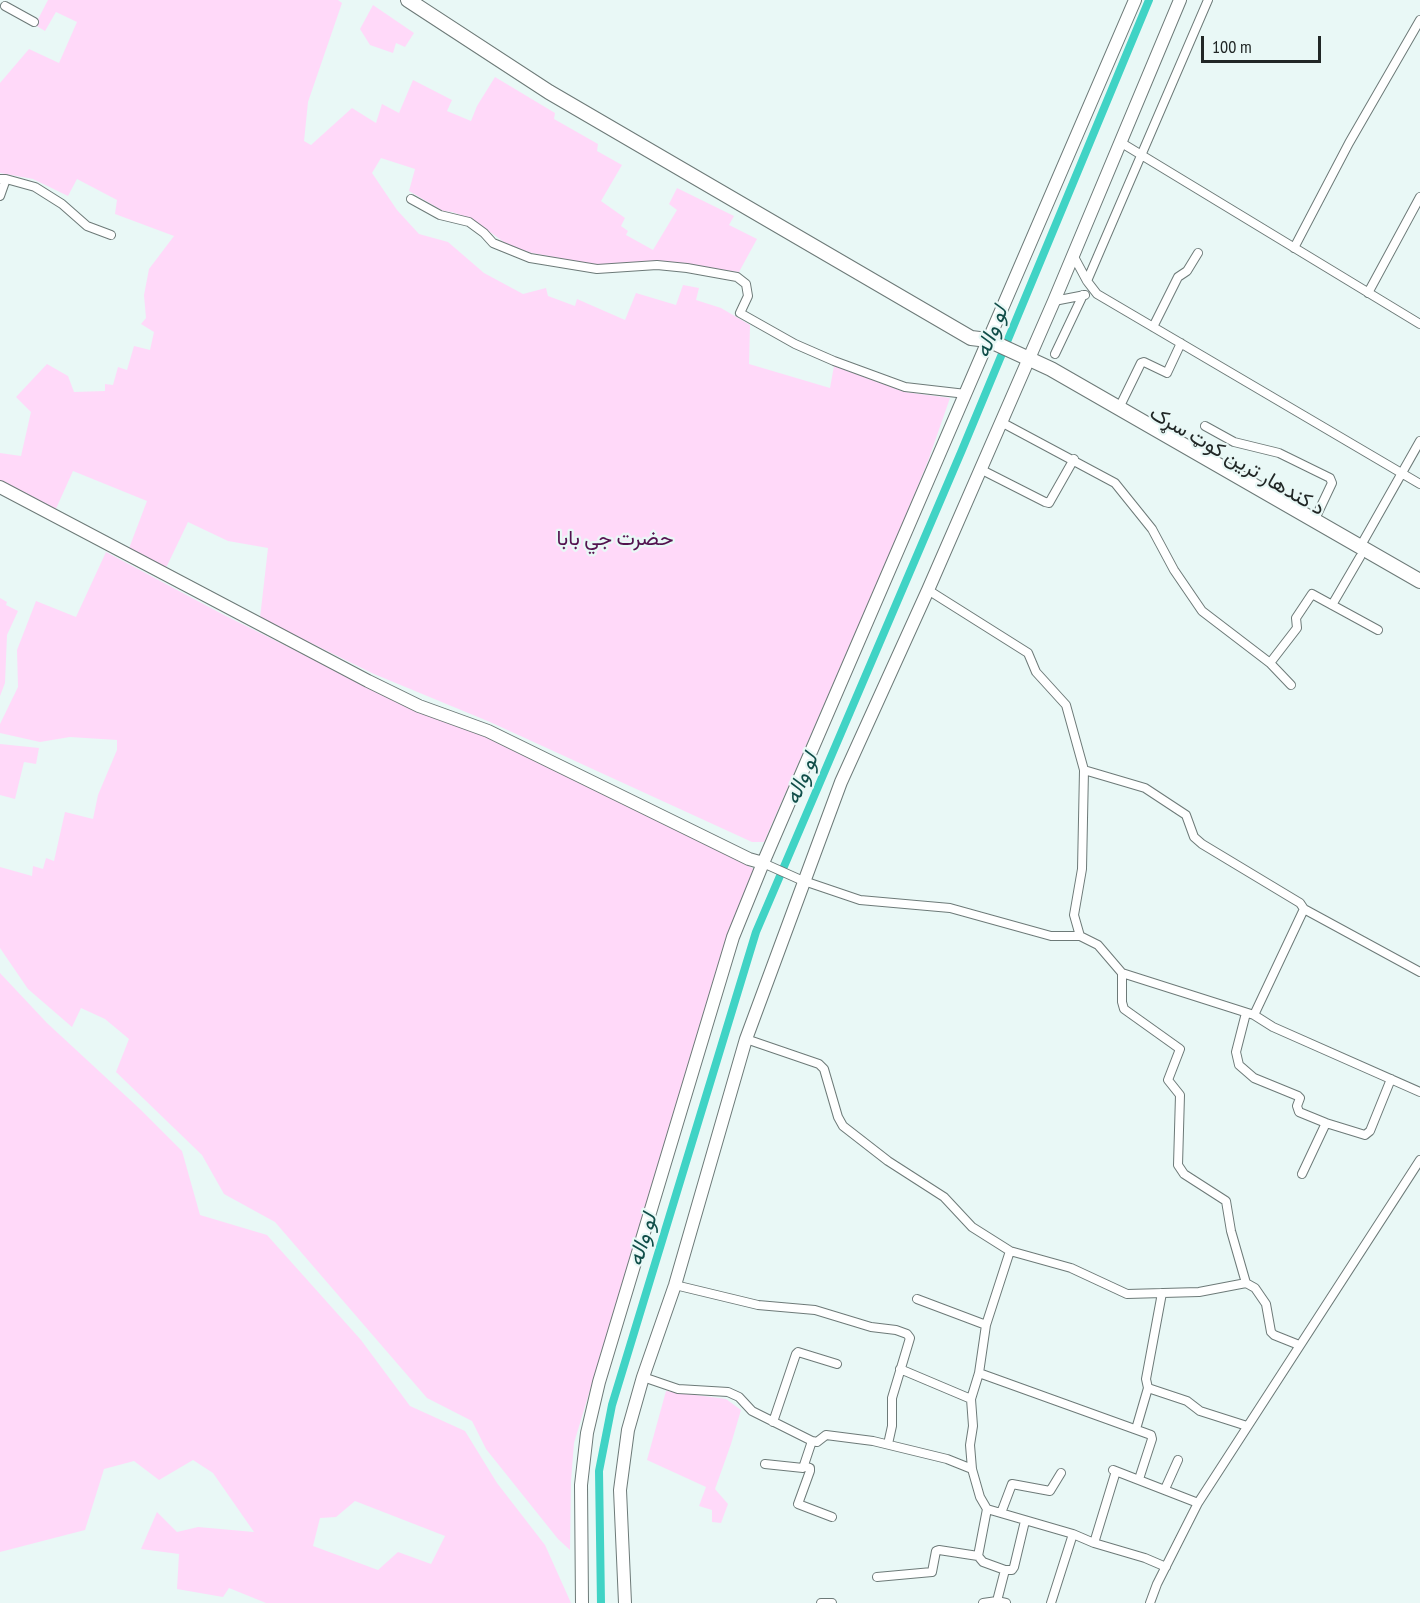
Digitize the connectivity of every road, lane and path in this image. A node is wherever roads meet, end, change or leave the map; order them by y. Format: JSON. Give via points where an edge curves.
{"nodes":[{"id":1,"x":408,"y":0,"type":"edge"},
{"id":2,"x":422,"y":0,"type":"edge"},
{"id":3,"x":1135,"y":0,"type":"edge"},
{"id":4,"x":1180,"y":0,"type":"edge"},
{"id":5,"x":1208,"y":0,"type":"edge"},
{"id":6,"x":5,"y":6,"type":"edge"},
{"id":7,"x":443,"y":19,"type":"junction"},
{"id":8,"x":1420,"y":20,"type":"edge"},
{"id":9,"x":34,"y":22,"type":"dead end"},
{"id":10,"x":1120,"y":142,"type":"junction"},
{"id":11,"x":1141,"y":155,"type":"junction"},
{"id":12,"x":3,"y":179,"type":"edge"},
{"id":13,"x":0,"y":196,"type":"edge"},
{"id":14,"x":1420,"y":197,"type":"edge"},
{"id":15,"x":411,"y":199,"type":"dead end"},
{"id":16,"x":111,"y":235,"type":"dead end"},
{"id":17,"x":1294,"y":248,"type":"junction"},
{"id":18,"x":1198,"y":253,"type":"dead end"},
{"id":19,"x":1073,"y":255,"type":"junction"},
{"id":20,"x":1087,"y":281,"type":"junction"},
{"id":21,"x":1368,"y":293,"type":"junction"},
{"id":22,"x":1097,"y":294,"type":"junction"},
{"id":23,"x":1083,"y":295,"type":"junction"},
{"id":24,"x":1054,"y":301,"type":"junction"},
{"id":25,"x":1420,"y":324,"type":"edge"},
{"id":26,"x":1153,"y":327,"type":"junction"},
{"id":27,"x":993,"y":342,"type":"junction"},
{"id":28,"x":1181,"y":344,"type":"junction"},
{"id":29,"x":1055,"y":354,"type":"dead end"},
{"id":30,"x":1028,"y":358,"type":"junction"},
{"id":31,"x":966,"y":394,"type":"junction"},
{"id":32,"x":1119,"y":408,"type":"junction"},
{"id":33,"x":1001,"y":422,"type":"junction"},
{"id":34,"x":1204,"y":426,"type":"dead end"},
{"id":35,"x":1420,"y":441,"type":"edge"},
{"id":36,"x":1074,"y":459,"type":"junction"},
{"id":37,"x":980,"y":469,"type":"junction"},
{"id":38,"x":1402,"y":474,"type":"junction"},
{"id":39,"x":1420,"y":484,"type":"edge"},
{"id":40,"x":0,"y":487,"type":"edge"},
{"id":41,"x":1314,"y":520,"type":"junction"},
{"id":42,"x":1360,"y":552,"type":"junction"},
{"id":43,"x":1420,"y":581,"type":"edge"},
{"id":44,"x":928,"y":590,"type":"junction"},
{"id":45,"x":1420,"y":591,"type":"edge"},
{"id":46,"x":1332,"y":605,"type":"junction"},
{"id":47,"x":1378,"y":630,"type":"dead end"},
{"id":48,"x":1270,"y":663,"type":"junction"},
{"id":49,"x":1291,"y":685,"type":"dead end"},
{"id":50,"x":1084,"y":770,"type":"junction"},
{"id":51,"x":767,"y":865,"type":"junction"},
{"id":52,"x":803,"y":880,"type":"junction"},
{"id":53,"x":1304,"y":909,"type":"junction"},
{"id":54,"x":1080,"y":936,"type":"junction"},
{"id":55,"x":1420,"y":972,"type":"edge"},
{"id":56,"x":1122,"y":973,"type":"junction"},
{"id":57,"x":1250,"y":1014,"type":"junction"},
{"id":58,"x":746,"y":1039,"type":"junction"},
{"id":59,"x":1391,"y":1079,"type":"junction"},
{"id":60,"x":1420,"y":1092,"type":"edge"},
{"id":61,"x":1326,"y":1123,"type":"junction"},
{"id":62,"x":1420,"y":1160,"type":"edge"},
{"id":63,"x":1302,"y":1174,"type":"dead end"},
{"id":64,"x":1010,"y":1251,"type":"junction"},
{"id":65,"x":1246,"y":1283,"type":"junction"},
{"id":66,"x":675,"y":1285,"type":"junction"},
{"id":67,"x":1162,"y":1293,"type":"junction"},
{"id":68,"x":917,"y":1299,"type":"dead end"},
{"id":69,"x":986,"y":1325,"type":"junction"},
{"id":70,"x":1299,"y":1345,"type":"junction"},
{"id":71,"x":837,"y":1364,"type":"dead end"},
{"id":72,"x":900,"y":1369,"type":"junction"},
{"id":73,"x":979,"y":1373,"type":"junction"},
{"id":74,"x":643,"y":1377,"type":"junction"},
{"id":75,"x":1148,"y":1388,"type":"junction"},
{"id":76,"x":971,"y":1399,"type":"junction"},
{"id":77,"x":773,"y":1422,"type":"junction"},
{"id":78,"x":1247,"y":1426,"type":"junction"},
{"id":79,"x":1136,"y":1430,"type":"junction"},
{"id":80,"x":812,"y":1441,"type":"junction"},
{"id":81,"x":888,"y":1444,"type":"junction"},
{"id":82,"x":1178,"y":1460,"type":"dead end"},
{"id":83,"x":765,"y":1464,"type":"dead end"},
{"id":84,"x":804,"y":1466,"type":"junction"},
{"id":85,"x":972,"y":1468,"type":"junction"},
{"id":86,"x":1061,"y":1473,"type":"dead end"},
{"id":87,"x":1138,"y":1479,"type":"junction"},
{"id":88,"x":1165,"y":1490,"type":"junction"},
{"id":89,"x":1198,"y":1503,"type":"junction"},
{"id":90,"x":987,"y":1509,"type":"junction"},
{"id":91,"x":1000,"y":1513,"type":"junction"},
{"id":92,"x":832,"y":1517,"type":"dead end"},
{"id":93,"x":1025,"y":1521,"type":"junction"},
{"id":94,"x":1073,"y":1534,"type":"junction"},
{"id":95,"x":1094,"y":1543,"type":"junction"},
{"id":96,"x":978,"y":1556,"type":"junction"},
{"id":97,"x":1166,"y":1567,"type":"junction"},
{"id":98,"x":1005,"y":1570,"type":"junction"},
{"id":99,"x":877,"y":1577,"type":"dead end"},
{"id":100,"x":999,"y":1602,"type":"edge"},
{"id":101,"x":582,"y":1603,"type":"edge"},
{"id":102,"x":625,"y":1603,"type":"edge"},
{"id":103,"x":820,"y":1603,"type":"edge"},
{"id":104,"x":832,"y":1603,"type":"edge"},
{"id":105,"x":983,"y":1603,"type":"edge"},
{"id":106,"x":1051,"y":1603,"type":"edge"},
{"id":107,"x":1150,"y":1603,"type":"edge"}],
"edges":[{"from":1,"to":7,"type":"main road"},
{"from":2,"to":7,"type":"main road"},
{"from":3,"to":27,"type":"street"},
{"from":4,"to":10,"type":"street"},
{"from":5,"to":11,"type":"street"},
{"from":6,"to":9,"type":"street"},
{"from":7,"to":27,"type":"main road","via":[[549,92],[807,238],[971,338]]},
{"from":8,"to":17,"type":"street","via":[[1349,142]]},
{"from":10,"to":11,"type":"street"},
{"from":10,"to":19,"type":"street"},
{"from":11,"to":17,"type":"street"},
{"from":11,"to":20,"type":"street"},
{"from":12,"to":13,"type":"street"},
{"from":12,"to":16,"type":"street","via":[[34,187],[87,226]]},
{"from":14,"to":21,"type":"street"},
{"from":15,"to":31,"type":"street","via":[[440,215],[469,222],[493,243],[530,258],[597,269],[657,265],[737,277],[746,284],[748,296],[740,313],[795,344],[905,387]]},
{"from":17,"to":21,"type":"street"},
{"from":18,"to":26,"type":"street","via":[[1187,271],[1178,277]]},
{"from":19,"to":20,"type":"street"},
{"from":19,"to":24,"type":"street"},
{"from":20,"to":22,"type":"street"},
{"from":21,"to":25,"type":"street"},
{"from":22,"to":23,"type":"street"},
{"from":22,"to":26,"type":"street"},
{"from":23,"to":24,"type":"street"},
{"from":23,"to":29,"type":"street"},
{"from":24,"to":30,"type":"street"},
{"from":26,"to":28,"type":"street"},
{"from":27,"to":30,"type":"main road"},
{"from":27,"to":31,"type":"street"},
{"from":28,"to":32,"type":"street","via":[[1167,373],[1141,363]]},
{"from":28,"to":38,"type":"street"},
{"from":30,"to":32,"type":"main road","name":"د کندهار ترين کوټ سړک"},
{"from":30,"to":33,"type":"street"},
{"from":30,"to":42,"type":"main road","name":"د کندهار ترين کوټ سړک","via":[[1046,375]]},
{"from":31,"to":51,"type":"street"},
{"from":32,"to":41,"type":"main road","name":"د کندهار ترين کوټ سړک"},
{"from":33,"to":36,"type":"street"},
{"from":33,"to":37,"type":"street"},
{"from":34,"to":41,"type":"street","via":[[1234,442],[1279,453],[1330,478],[1332,483]]},
{"from":35,"to":38,"type":"street"},
{"from":36,"to":37,"type":"street","via":[[1049,502]]},
{"from":36,"to":48,"type":"street","via":[[1115,483],[1152,529],[1202,611]]},
{"from":37,"to":44,"type":"street"},
{"from":38,"to":39,"type":"street"},
{"from":38,"to":42,"type":"street"},
{"from":40,"to":51,"type":"street","via":[[368,681],[419,706],[488,731]]},
{"from":41,"to":42,"type":"main road","name":"د کندهار ترين کوټ سړک"},
{"from":42,"to":43,"type":"main road","name":"د کندهار ترين کوټ سړک"},
{"from":42,"to":45,"type":"main road","name":"د کندهار ترين کوټ سړک"},
{"from":42,"to":46,"type":"street"},
{"from":44,"to":50,"type":"street","via":[[1028,653],[1036,672],[1066,705]]},
{"from":44,"to":52,"type":"street","via":[[841,782]]},
{"from":46,"to":47,"type":"street"},
{"from":46,"to":48,"type":"street","via":[[1310,596],[1296,618],[1297,628]]},
{"from":48,"to":49,"type":"street"},
{"from":50,"to":53,"type":"street","via":[[1145,788],[1186,815],[1194,837],[1202,844]]},
{"from":50,"to":54,"type":"street","via":[[1082,868],[1074,915]]},
{"from":51,"to":52,"type":"street"},
{"from":51,"to":101,"type":"street","via":[[733,937],[586,1433],[581,1485]]},
{"from":52,"to":54,"type":"street","via":[[860,900],[950,908],[1051,936]]},
{"from":52,"to":58,"type":"street"},
{"from":53,"to":55,"type":"street"},
{"from":53,"to":57,"type":"street"},
{"from":54,"to":56,"type":"street","via":[[1098,945]]},
{"from":56,"to":57,"type":"street"},
{"from":56,"to":65,"type":"street","via":[[1124,1009],[1180,1049],[1168,1080],[1180,1095],[1178,1165],[1184,1174],[1226,1201]]},
{"from":57,"to":59,"type":"street"},
{"from":57,"to":61,"type":"street","via":[[1236,1052],[1239,1065],[1254,1078],[1298,1096],[1299,1112]]},
{"from":58,"to":64,"type":"street","via":[[819,1064],[843,1125],[888,1161],[944,1197],[972,1227]]},
{"from":58,"to":66,"type":"street"},
{"from":59,"to":60,"type":"street"},
{"from":59,"to":61,"type":"street","via":[[1368,1134]]},
{"from":61,"to":63,"type":"street"},
{"from":62,"to":70,"type":"street"},
{"from":64,"to":67,"type":"street","via":[[1071,1268],[1127,1294]]},
{"from":64,"to":69,"type":"street"},
{"from":65,"to":67,"type":"street","via":[[1199,1292]]},
{"from":65,"to":70,"type":"street","via":[[1255,1288],[1266,1304],[1271,1332]]},
{"from":66,"to":72,"type":"street","via":[[758,1305],[814,1310],[871,1327],[896,1330],[910,1336]]},
{"from":66,"to":74,"type":"street"},
{"from":67,"to":75,"type":"street","via":[[1146,1379]]},
{"from":68,"to":69,"type":"street"},
{"from":69,"to":73,"type":"street"},
{"from":70,"to":78,"type":"street"},
{"from":71,"to":77,"type":"street","via":[[798,1352]]},
{"from":72,"to":76,"type":"street"},
{"from":72,"to":81,"type":"street","via":[[892,1398]]},
{"from":73,"to":76,"type":"street"},
{"from":73,"to":79,"type":"street"},
{"from":74,"to":77,"type":"street","via":[[678,1389],[728,1392]]},
{"from":74,"to":102,"type":"street","via":[[628,1430],[620,1490]]},
{"from":75,"to":78,"type":"street"},
{"from":75,"to":79,"type":"street"},
{"from":76,"to":85,"type":"street"},
{"from":77,"to":80,"type":"street"},
{"from":78,"to":89,"type":"street"},
{"from":79,"to":87,"type":"street","via":[[1152,1439]]},
{"from":80,"to":81,"type":"street","via":[[826,1435]]},
{"from":80,"to":84,"type":"street"},
{"from":81,"to":85,"type":"street"},
{"from":82,"to":88,"type":"street"},
{"from":83,"to":84,"type":"street"},
{"from":84,"to":92,"type":"street","via":[[810,1471],[798,1504]]},
{"from":85,"to":90,"type":"street"},
{"from":86,"to":91,"type":"street","via":[[1050,1491],[1012,1484]]},
{"from":87,"to":88,"type":"street"},
{"from":87,"to":95,"type":"street","via":[[1114,1471]]},
{"from":88,"to":89,"type":"street"},
{"from":89,"to":97,"type":"street"},
{"from":90,"to":91,"type":"street"},
{"from":90,"to":96,"type":"street"},
{"from":91,"to":93,"type":"street"},
{"from":93,"to":94,"type":"street"},
{"from":93,"to":98,"type":"street","via":[[1014,1567]]},
{"from":94,"to":95,"type":"street"},
{"from":94,"to":106,"type":"street"},
{"from":95,"to":97,"type":"street"},
{"from":96,"to":98,"type":"street","via":[[983,1562]]},
{"from":96,"to":99,"type":"street","via":[[939,1550],[932,1572]]},
{"from":97,"to":107,"type":"street"},
{"from":98,"to":100,"type":"street"},
{"from":100,"to":105,"type":"street"},
{"from":103,"to":104,"type":"street"}]}
